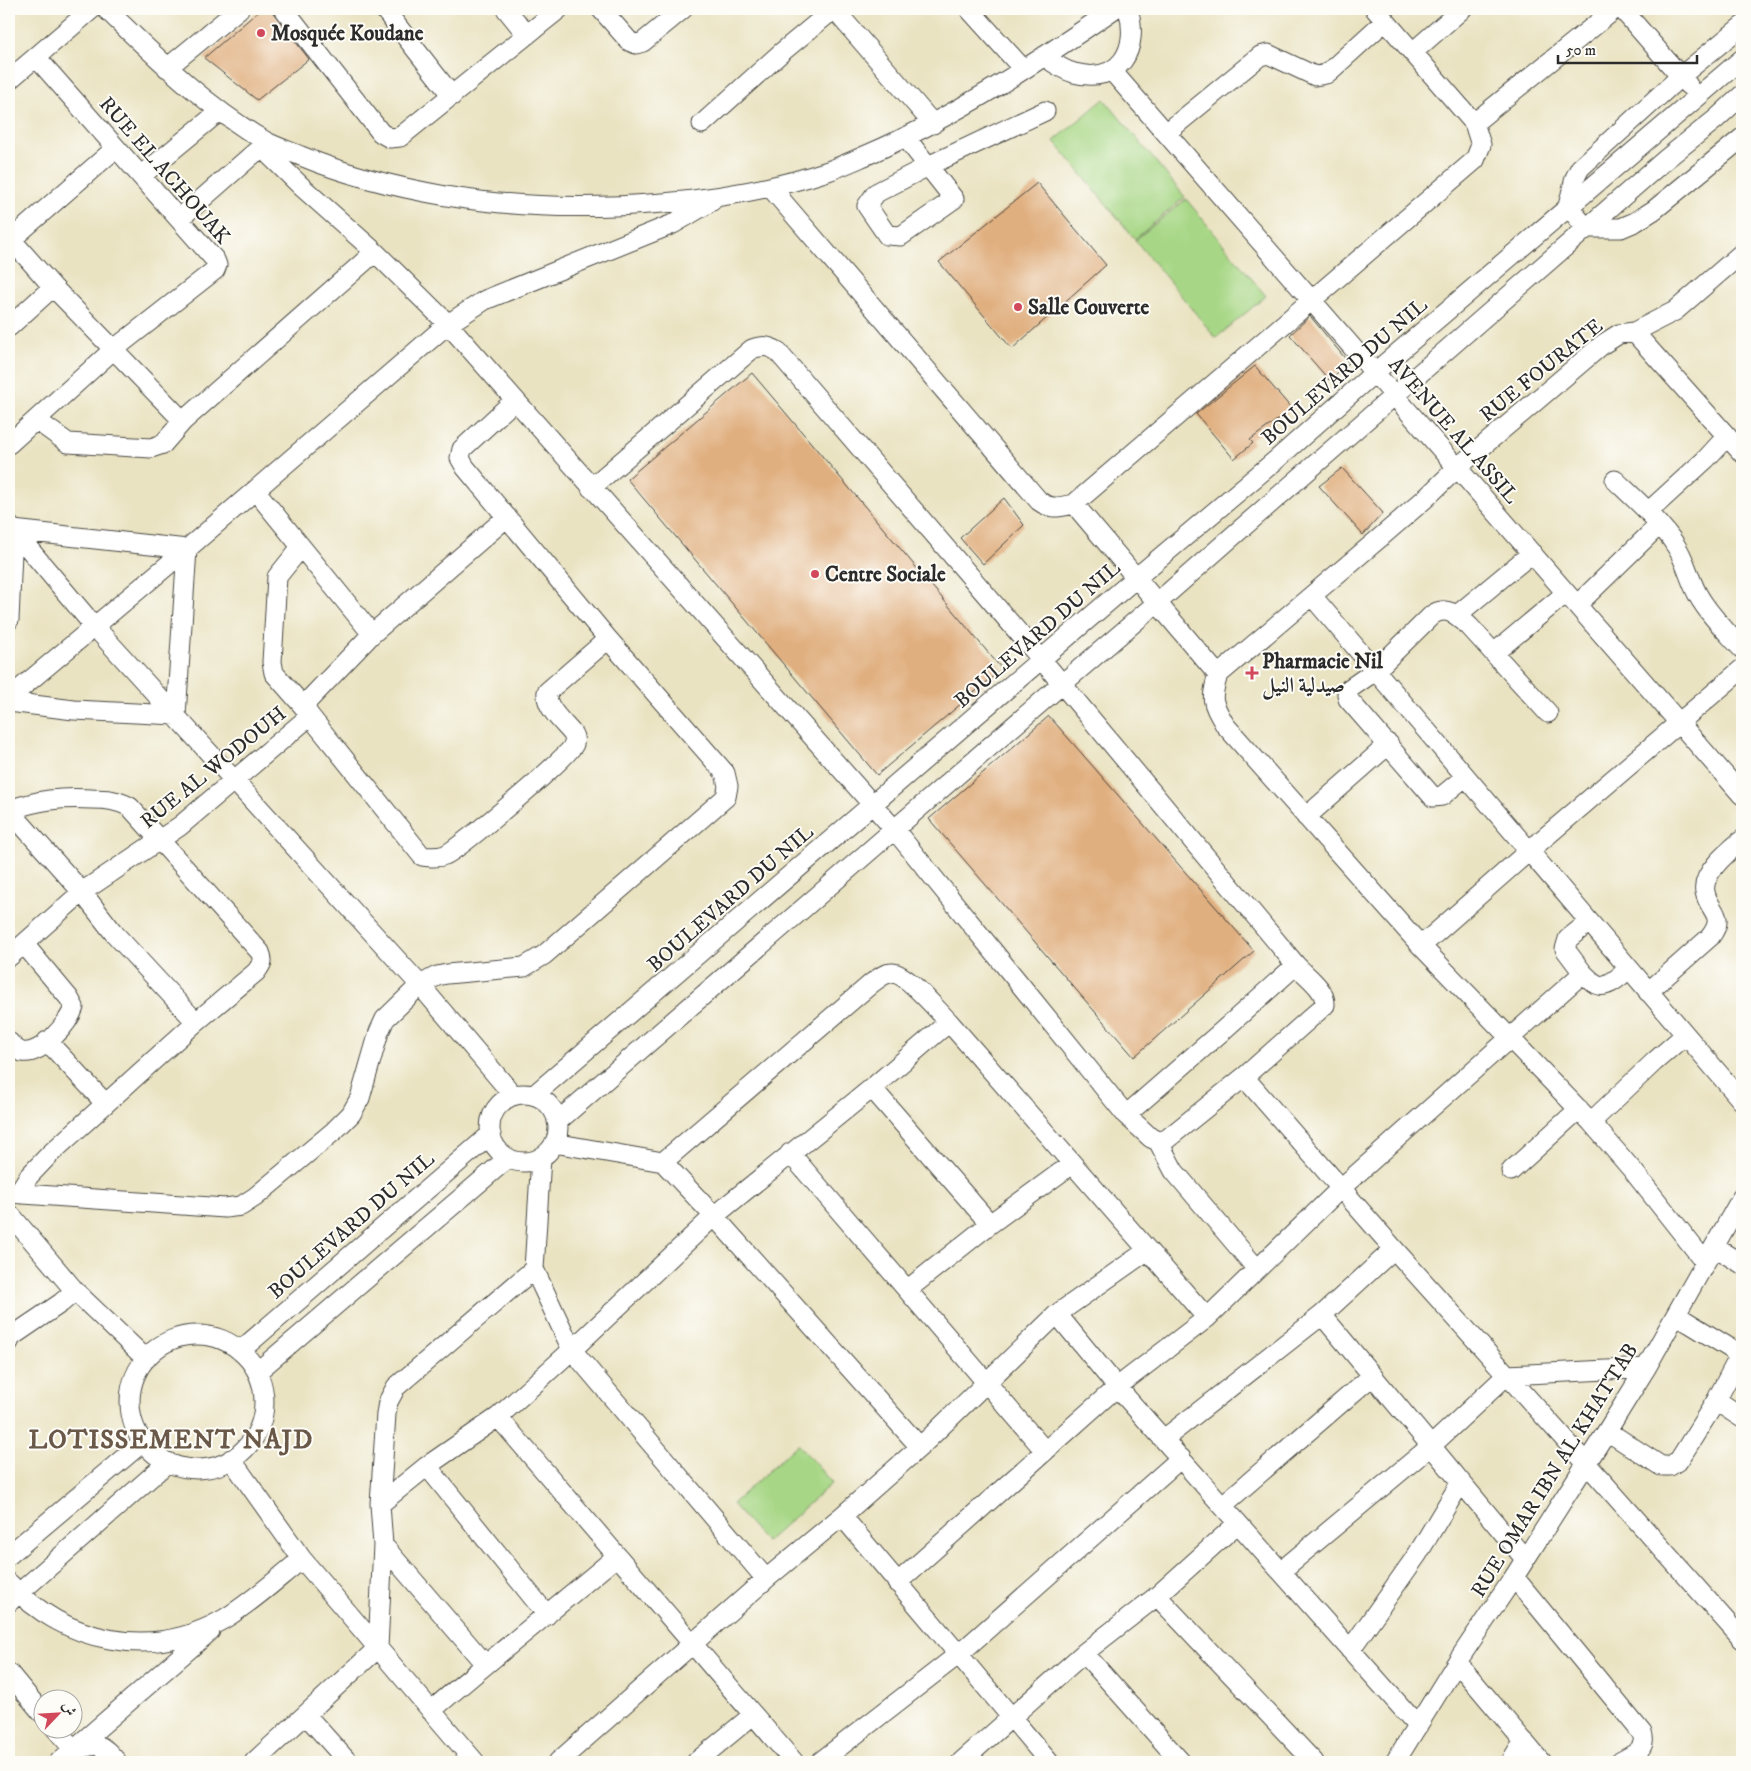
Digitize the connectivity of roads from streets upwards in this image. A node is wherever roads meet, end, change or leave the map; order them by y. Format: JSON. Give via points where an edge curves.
{"nodes":[{"id":1,"x":92,"y":9,"type":"edge"},
{"id":2,"x":106,"y":9,"type":"edge"},
{"id":3,"x":239,"y":9,"type":"edge"},
{"id":4,"x":284,"y":9,"type":"edge"},
{"id":5,"x":384,"y":9,"type":"edge"},
{"id":6,"x":506,"y":9,"type":"edge"},
{"id":7,"x":559,"y":9,"type":"edge"},
{"id":8,"x":601,"y":9,"type":"edge"},
{"id":9,"x":683,"y":9,"type":"edge"},
{"id":10,"x":834,"y":9,"type":"edge"},
{"id":11,"x":969,"y":9,"type":"edge"},
{"id":12,"x":1128,"y":9,"type":"edge"},
{"id":13,"x":1462,"y":9,"type":"edge"},
{"id":14,"x":1615,"y":9,"type":"edge"},
{"id":15,"x":1622,"y":9,"type":"edge"},
{"id":16,"x":1102,"y":12,"type":"edge"},
{"id":17,"x":1380,"y":15,"type":"edge"},
{"id":18,"x":1742,"y":26,"type":"edge"},
{"id":19,"x":528,"y":35,"type":"junction"},
{"id":20,"x":1412,"y":52,"type":"junction"},
{"id":21,"x":1044,"y":56,"type":"junction"},
{"id":22,"x":36,"y":57,"type":"junction"},
{"id":23,"x":1742,"y":59,"type":"edge"},
{"id":24,"x":167,"y":68,"type":"junction"},
{"id":25,"x":1023,"y":70,"type":"junction"},
{"id":26,"x":1112,"y":71,"type":"junction"},
{"id":27,"x":1681,"y":76,"type":"junction"},
{"id":28,"x":9,"y":80,"type":"edge"},
{"id":29,"x":1742,"y":95,"type":"edge"},
{"id":30,"x":452,"y":96,"type":"junction"},
{"id":31,"x":1698,"y":98,"type":"junction"},
{"id":32,"x":220,"y":111,"type":"junction"},
{"id":33,"x":1044,"y":111,"type":"dead end"},
{"id":34,"x":1716,"y":119,"type":"junction"},
{"id":35,"x":1474,"y":123,"type":"junction"},
{"id":36,"x":702,"y":124,"type":"dead end"},
{"id":37,"x":933,"y":124,"type":"junction"},
{"id":38,"x":1166,"y":133,"type":"junction"},
{"id":39,"x":906,"y":138,"type":"junction"},
{"id":40,"x":1741,"y":143,"type":"edge"},
{"id":41,"x":264,"y":145,"type":"junction"},
{"id":42,"x":116,"y":148,"type":"junction"},
{"id":43,"x":141,"y":176,"type":"junction"},
{"id":44,"x":771,"y":188,"type":"junction"},
{"id":45,"x":717,"y":198,"type":"junction"},
{"id":46,"x":1568,"y":206,"type":"junction"},
{"id":47,"x":179,"y":219,"type":"junction"},
{"id":48,"x":1586,"y":228,"type":"junction"},
{"id":49,"x":375,"y":252,"type":"junction"},
{"id":50,"x":1742,"y":253,"type":"edge"},
{"id":51,"x":53,"y":287,"type":"junction"},
{"id":52,"x":1311,"y":301,"type":"junction"},
{"id":53,"x":448,"y":324,"type":"junction"},
{"id":54,"x":9,"y":327,"type":"edge"},
{"id":55,"x":1634,"y":332,"type":"junction"},
{"id":56,"x":113,"y":350,"type":"junction"},
{"id":57,"x":1374,"y":373,"type":"junction"},
{"id":58,"x":1394,"y":396,"type":"junction"},
{"id":59,"x":515,"y":400,"type":"junction"},
{"id":60,"x":36,"y":420,"type":"junction"},
{"id":61,"x":183,"y":421,"type":"junction"},
{"id":62,"x":1727,"y":436,"type":"junction"},
{"id":63,"x":9,"y":444,"type":"edge"},
{"id":64,"x":1742,"y":453,"type":"edge"},
{"id":65,"x":1457,"y":468,"type":"junction"},
{"id":66,"x":1615,"y":480,"type":"dead end"},
{"id":67,"x":592,"y":488,"type":"junction"},
{"id":68,"x":255,"y":490,"type":"junction"},
{"id":69,"x":1074,"y":504,"type":"junction"},
{"id":70,"x":507,"y":517,"type":"junction"},
{"id":71,"x":1653,"y":519,"type":"junction"},
{"id":72,"x":11,"y":527,"type":"edge"},
{"id":73,"x":301,"y":547,"type":"junction"},
{"id":74,"x":187,"y":549,"type":"junction"},
{"id":75,"x":1532,"y":553,"type":"junction"},
{"id":76,"x":1137,"y":577,"type":"junction"},
{"id":77,"x":1312,"y":596,"type":"junction"},
{"id":78,"x":1571,"y":599,"type":"junction"},
{"id":79,"x":1158,"y":602,"type":"junction"},
{"id":80,"x":1457,"y":615,"type":"junction"},
{"id":81,"x":9,"y":620,"type":"edge"},
{"id":82,"x":94,"y":626,"type":"junction"},
{"id":83,"x":372,"y":634,"type":"junction"},
{"id":84,"x":608,"y":638,"type":"junction"},
{"id":85,"x":1742,"y":649,"type":"edge"},
{"id":86,"x":1494,"y":653,"type":"junction"},
{"id":87,"x":1042,"y":660,"type":"junction"},
{"id":88,"x":1742,"y":669,"type":"edge"},
{"id":89,"x":1375,"y":671,"type":"junction"},
{"id":90,"x":1218,"y":675,"type":"junction"},
{"id":91,"x":1062,"y":684,"type":"junction"},
{"id":92,"x":9,"y":700,"type":"edge"},
{"id":93,"x":307,"y":711,"type":"junction"},
{"id":94,"x":1548,"y":713,"type":"dead end"},
{"id":95,"x":176,"y":715,"type":"junction"},
{"id":96,"x":1680,"y":723,"type":"junction"},
{"id":97,"x":1389,"y":744,"type":"junction"},
{"id":98,"x":1465,"y":777,"type":"junction"},
{"id":99,"x":234,"y":780,"type":"junction"},
{"id":100,"x":1742,"y":795,"type":"edge"},
{"id":101,"x":872,"y":806,"type":"junction"},
{"id":102,"x":9,"y":810,"type":"edge"},
{"id":103,"x":1306,"y":817,"type":"junction"},
{"id":104,"x":894,"y":829,"type":"junction"},
{"id":105,"x":161,"y":840,"type":"junction"},
{"id":106,"x":1742,"y":840,"type":"edge"},
{"id":107,"x":1529,"y":851,"type":"junction"},
{"id":108,"x":82,"y":892,"type":"junction"},
{"id":109,"x":1589,"y":922,"type":"junction"},
{"id":110,"x":24,"y":944,"type":"junction"},
{"id":111,"x":1421,"y":946,"type":"junction"},
{"id":112,"x":9,"y":957,"type":"edge"},
{"id":113,"x":1296,"y":965,"type":"junction"},
{"id":114,"x":1629,"y":969,"type":"junction"},
{"id":115,"x":1584,"y":973,"type":"junction"},
{"id":116,"x":420,"y":985,"type":"junction"},
{"id":117,"x":1648,"y":992,"type":"junction"},
{"id":118,"x":196,"y":1022,"type":"junction"},
{"id":119,"x":949,"y":1022,"type":"junction"},
{"id":120,"x":1685,"y":1035,"type":"junction"},
{"id":121,"x":1510,"y":1038,"type":"junction"},
{"id":122,"x":47,"y":1041,"type":"junction"},
{"id":123,"x":9,"y":1042,"type":"edge"},
{"id":124,"x":1244,"y":1076,"type":"junction"},
{"id":125,"x":872,"y":1088,"type":"junction"},
{"id":126,"x":513,"y":1095,"type":"junction"},
{"id":127,"x":534,"y":1095,"type":"junction"},
{"id":128,"x":1742,"y":1102,"type":"edge"},
{"id":129,"x":105,"y":1103,"type":"junction"},
{"id":130,"x":1126,"y":1115,"type":"junction"},
{"id":131,"x":1585,"y":1115,"type":"junction"},
{"id":132,"x":558,"y":1122,"type":"junction"},
{"id":133,"x":490,"y":1134,"type":"junction"},
{"id":134,"x":1158,"y":1141,"type":"junction"},
{"id":135,"x":554,"y":1143,"type":"junction"},
{"id":136,"x":790,"y":1153,"type":"junction"},
{"id":137,"x":541,"y":1157,"type":"junction"},
{"id":138,"x":508,"y":1158,"type":"junction"},
{"id":139,"x":663,"y":1162,"type":"junction"},
{"id":140,"x":1072,"y":1164,"type":"junction"},
{"id":141,"x":1511,"y":1171,"type":"dead end"},
{"id":142,"x":1341,"y":1188,"type":"junction"},
{"id":143,"x":13,"y":1193,"type":"edge"},
{"id":144,"x":1742,"y":1196,"type":"edge"},
{"id":145,"x":9,"y":1213,"type":"edge"},
{"id":146,"x":714,"y":1216,"type":"junction"},
{"id":147,"x":990,"y":1224,"type":"junction"},
{"id":148,"x":1148,"y":1250,"type":"junction"},
{"id":149,"x":1394,"y":1250,"type":"junction"},
{"id":150,"x":1710,"y":1255,"type":"junction"},
{"id":151,"x":1742,"y":1264,"type":"edge"},
{"id":152,"x":534,"y":1269,"type":"junction"},
{"id":153,"x":1257,"y":1270,"type":"junction"},
{"id":154,"x":907,"y":1290,"type":"junction"},
{"id":155,"x":75,"y":1291,"type":"junction"},
{"id":156,"x":1056,"y":1314,"type":"junction"},
{"id":157,"x":1322,"y":1315,"type":"junction"},
{"id":158,"x":1676,"y":1315,"type":"junction"},
{"id":159,"x":1206,"y":1318,"type":"junction"},
{"id":160,"x":10,"y":1340,"type":"edge"},
{"id":161,"x":572,"y":1350,"type":"junction"},
{"id":162,"x":240,"y":1351,"type":"junction"},
{"id":163,"x":146,"y":1359,"type":"junction"},
{"id":164,"x":1646,"y":1368,"type":"junction"},
{"id":165,"x":257,"y":1372,"type":"junction"},
{"id":166,"x":1507,"y":1375,"type":"junction"},
{"id":167,"x":1372,"y":1376,"type":"junction"},
{"id":168,"x":986,"y":1383,"type":"junction"},
{"id":169,"x":1117,"y":1387,"type":"junction"},
{"id":170,"x":1716,"y":1401,"type":"junction"},
{"id":171,"x":498,"y":1417,"type":"junction"},
{"id":172,"x":1742,"y":1418,"type":"edge"},
{"id":173,"x":1607,"y":1431,"type":"junction"},
{"id":174,"x":1164,"y":1439,"type":"junction"},
{"id":175,"x":144,"y":1441,"type":"junction"},
{"id":176,"x":1431,"y":1446,"type":"junction"},
{"id":177,"x":920,"y":1447,"type":"junction"},
{"id":178,"x":1045,"y":1451,"type":"junction"},
{"id":179,"x":1181,"y":1458,"type":"junction"},
{"id":180,"x":231,"y":1459,"type":"junction"},
{"id":181,"x":168,"y":1462,"type":"junction"},
{"id":182,"x":1586,"y":1463,"type":"junction"},
{"id":183,"x":428,"y":1466,"type":"junction"},
{"id":184,"x":1461,"y":1482,"type":"junction"},
{"id":185,"x":380,"y":1504,"type":"junction"},
{"id":186,"x":1222,"y":1505,"type":"junction"},
{"id":187,"x":842,"y":1516,"type":"junction"},
{"id":188,"x":1238,"y":1523,"type":"junction"},
{"id":189,"x":383,"y":1545,"type":"junction"},
{"id":190,"x":9,"y":1555,"type":"edge"},
{"id":191,"x":617,"y":1556,"type":"junction"},
{"id":192,"x":302,"y":1559,"type":"junction"},
{"id":193,"x":1525,"y":1559,"type":"junction"},
{"id":194,"x":1281,"y":1571,"type":"junction"},
{"id":195,"x":1514,"y":1577,"type":"junction"},
{"id":196,"x":766,"y":1579,"type":"junction"},
{"id":197,"x":897,"y":1583,"type":"junction"},
{"id":198,"x":12,"y":1593,"type":"edge"},
{"id":199,"x":1157,"y":1596,"type":"junction"},
{"id":200,"x":547,"y":1615,"type":"junction"},
{"id":201,"x":224,"y":1619,"type":"junction"},
{"id":202,"x":1742,"y":1639,"type":"edge"},
{"id":203,"x":693,"y":1644,"type":"junction"},
{"id":204,"x":378,"y":1648,"type":"junction"},
{"id":205,"x":1350,"y":1650,"type":"junction"},
{"id":206,"x":1084,"y":1653,"type":"junction"},
{"id":207,"x":959,"y":1654,"type":"junction"},
{"id":208,"x":1457,"y":1662,"type":"junction"},
{"id":209,"x":485,"y":1664,"type":"junction"},
{"id":210,"x":9,"y":1673,"type":"edge"},
{"id":211,"x":32,"y":1701,"type":"edge"},
{"id":212,"x":431,"y":1710,"type":"junction"},
{"id":213,"x":306,"y":1715,"type":"junction"},
{"id":214,"x":753,"y":1715,"type":"junction"},
{"id":215,"x":1012,"y":1718,"type":"junction"},
{"id":216,"x":1418,"y":1726,"type":"junction"},
{"id":217,"x":59,"y":1738,"type":"edge"},
{"id":218,"x":1524,"y":1741,"type":"junction"},
{"id":219,"x":67,"y":1758,"type":"edge"},
{"id":220,"x":118,"y":1762,"type":"edge"},
{"id":221,"x":254,"y":1762,"type":"edge"},
{"id":222,"x":348,"y":1762,"type":"edge"},
{"id":223,"x":475,"y":1762,"type":"edge"},
{"id":224,"x":558,"y":1762,"type":"edge"},
{"id":225,"x":696,"y":1762,"type":"edge"},
{"id":226,"x":794,"y":1762,"type":"edge"},
{"id":227,"x":820,"y":1762,"type":"edge"},
{"id":228,"x":962,"y":1762,"type":"edge"},
{"id":229,"x":1050,"y":1762,"type":"edge"},
{"id":230,"x":1181,"y":1762,"type":"edge"},
{"id":231,"x":1314,"y":1762,"type":"edge"},
{"id":232,"x":1395,"y":1762,"type":"edge"},
{"id":233,"x":1511,"y":1762,"type":"edge"},
{"id":234,"x":1541,"y":1762,"type":"edge"},
{"id":235,"x":1620,"y":1762,"type":"edge"}],
"edges":[{"from":1,"to":22,"type":"street"},
{"from":2,"to":24,"type":"street"},
{"from":3,"to":24,"type":"street"},
{"from":4,"to":30,"type":"street","via":[[390,138],[400,137]]},
{"from":5,"to":30,"type":"street"},
{"from":6,"to":19,"type":"street"},
{"from":7,"to":19,"type":"street"},
{"from":8,"to":9,"type":"street","via":[[629,41],[636,44],[643,42]]},
{"from":10,"to":36,"type":"street"},
{"from":10,"to":37,"type":"street"},
{"from":11,"to":25,"type":"street"},
{"from":12,"to":26,"type":"street","via":[[1132,33],[1130,46],[1125,59]]},
{"from":13,"to":20,"type":"street"},
{"from":14,"to":35,"type":"street"},
{"from":15,"to":27,"type":"street"},
{"from":16,"to":21,"type":"street"},
{"from":17,"to":20,"type":"street"},
{"from":17,"to":38,"type":"street","via":[[1331,70],[1315,76],[1268,54],[1260,56]]},
{"from":18,"to":27,"type":"street"},
{"from":19,"to":30,"type":"street"},
{"from":20,"to":35,"type":"street"},
{"from":21,"to":25,"type":"street"},
{"from":21,"to":26,"type":"street","via":[[1073,73],[1087,75]]},
{"from":22,"to":28,"type":"street"},
{"from":22,"to":42,"type":"street","name":"RUE EL ACHOUAK"},
{"from":23,"to":31,"type":"street","name":"BOULEVARD DU NIL"},
{"from":24,"to":32,"type":"street"},
{"from":25,"to":37,"type":"street"},
{"from":26,"to":38,"type":"street","name":"AVENUE AL ASSIL"},
{"from":27,"to":31,"type":"street"},
{"from":27,"to":46,"type":"street","via":[[1580,168]]},
{"from":29,"to":34,"type":"street"},
{"from":31,"to":34,"type":"street"},
{"from":31,"to":46,"type":"street","name":"BOULEVARD DU NIL"},
{"from":32,"to":41,"type":"street"},
{"from":32,"to":43,"type":"street"},
{"from":33,"to":39,"type":"street","via":[[928,166]]},
{"from":34,"to":40,"type":"street"},
{"from":34,"to":48,"type":"street"},
{"from":35,"to":52,"type":"street","via":[[1481,145],[1475,160]]},
{"from":37,"to":39,"type":"street"},
{"from":38,"to":52,"type":"street","name":"AVENUE AL ASSIL"},
{"from":39,"to":44,"type":"street","via":[[829,171]]},
{"from":40,"to":48,"type":"street","via":[[1635,222],[1621,228]]},
{"from":41,"to":45,"type":"street","via":[[356,177],[481,201],[618,207]]},
{"from":41,"to":47,"type":"street"},
{"from":41,"to":49,"type":"street","via":[[303,188]]},
{"from":42,"to":43,"type":"street","name":"RUE EL ACHOUAK"},
{"from":42,"to":51,"type":"street","via":[[13,238],[11,245],[16,245]]},
{"from":43,"to":47,"type":"street","name":"RUE EL ACHOUAK"},
{"from":44,"to":45,"type":"street"},
{"from":44,"to":69,"type":"street","via":[[1039,501],[1046,507]]},
{"from":45,"to":53,"type":"street","via":[[673,224],[485,300]]},
{"from":46,"to":48,"type":"street"},
{"from":46,"to":57,"type":"street","name":"BOULEVARD DU NIL"},
{"from":47,"to":56,"type":"street","name":"RUE EL ACHOUAK","via":[[215,260],[216,270]]},
{"from":48,"to":58,"type":"street"},
{"from":49,"to":53,"type":"street"},
{"from":49,"to":61,"type":"street"},
{"from":50,"to":55,"type":"street","name":"RUE FOURATE","via":[[1675,311]]},
{"from":51,"to":54,"type":"street"},
{"from":51,"to":56,"type":"street"},
{"from":52,"to":57,"type":"street","name":"AVENUE AL ASSIL"},
{"from":52,"to":69,"type":"street"},
{"from":53,"to":59,"type":"street"},
{"from":53,"to":68,"type":"street"},
{"from":55,"to":62,"type":"street"},
{"from":55,"to":65,"type":"street","name":"RUE FOURATE","via":[[1619,334],[1603,344]]},
{"from":56,"to":60,"type":"street","name":"RUE EL ACHOUAK"},
{"from":56,"to":61,"type":"street"},
{"from":57,"to":58,"type":"street","name":"AVENUE AL ASSIL"},
{"from":57,"to":76,"type":"street","name":"BOULEVARD DU NIL"},
{"from":58,"to":65,"type":"street","name":"AVENUE AL ASSIL"},
{"from":58,"to":79,"type":"street"},
{"from":59,"to":67,"type":"street"},
{"from":59,"to":70,"type":"street","via":[[462,449],[460,458]]},
{"from":60,"to":61,"type":"street","via":[[68,443],[151,448],[163,444]]},
{"from":60,"to":63,"type":"street","name":"RUE EL ACHOUAK"},
{"from":62,"to":64,"type":"street"},
{"from":62,"to":71,"type":"street"},
{"from":65,"to":75,"type":"street","name":"AVENUE AL ASSIL"},
{"from":65,"to":77,"type":"street","name":"RUE FOURATE"},
{"from":66,"to":71,"type":"street"},
{"from":67,"to":87,"type":"street","via":[[752,349],[770,346]]},
{"from":67,"to":101,"type":"street"},
{"from":68,"to":73,"type":"street"},
{"from":68,"to":74,"type":"street"},
{"from":69,"to":76,"type":"street"},
{"from":70,"to":83,"type":"street","name":"RUE AL WODOUH"},
{"from":70,"to":84,"type":"street"},
{"from":71,"to":78,"type":"street"},
{"from":71,"to":85,"type":"street","via":[[1683,556],[1703,604]]},
{"from":72,"to":74,"type":"street"},
{"from":72,"to":81,"type":"street"},
{"from":72,"to":82,"type":"street"},
{"from":73,"to":83,"type":"street"},
{"from":73,"to":93,"type":"street","via":[[277,577],[272,662],[274,673]]},
{"from":74,"to":82,"type":"street"},
{"from":74,"to":95,"type":"street"},
{"from":75,"to":78,"type":"street","name":"AVENUE AL ASSIL"},
{"from":75,"to":80,"type":"street"},
{"from":76,"to":79,"type":"street"},
{"from":76,"to":87,"type":"street","name":"BOULEVARD DU NIL"},
{"from":77,"to":89,"type":"street"},
{"from":77,"to":90,"type":"street","name":"RUE FOURATE"},
{"from":78,"to":86,"type":"street"},
{"from":78,"to":96,"type":"street","name":"AVENUE AL ASSIL"},
{"from":79,"to":90,"type":"street"},
{"from":79,"to":91,"type":"street"},
{"from":80,"to":86,"type":"street"},
{"from":80,"to":89,"type":"street","via":[[1448,610],[1437,611]]},
{"from":82,"to":92,"type":"street"},
{"from":82,"to":95,"type":"street"},
{"from":83,"to":93,"type":"street","name":"RUE AL WODOUH"},
{"from":84,"to":93,"type":"street","via":[[547,692],[549,705],[572,733],[574,745],[471,837],[445,855],[422,856]]},
{"from":84,"to":116,"type":"street","via":[[725,773],[726,797],[544,956],[524,968],[447,974]]},
{"from":86,"to":94,"type":"street"},
{"from":87,"to":91,"type":"street"},
{"from":87,"to":101,"type":"street","name":"BOULEVARD DU NIL"},
{"from":88,"to":96,"type":"street"},
{"from":89,"to":97,"type":"street","via":[[1346,694]]},
{"from":89,"to":98,"type":"street"},
{"from":90,"to":103,"type":"street","via":[[1213,704],[1225,725]]},
{"from":91,"to":104,"type":"street"},
{"from":91,"to":113,"type":"street"},
{"from":92,"to":95,"type":"street","via":[[74,710]]},
{"from":93,"to":99,"type":"street","name":"RUE AL WODOUH"},
{"from":95,"to":99,"type":"street"},
{"from":96,"to":100,"type":"street","name":"AVENUE AL ASSIL"},
{"from":96,"to":107,"type":"street"},
{"from":97,"to":98,"type":"street","via":[[1433,797],[1442,796]]},
{"from":97,"to":103,"type":"street"},
{"from":98,"to":107,"type":"street"},
{"from":99,"to":105,"type":"street","name":"RUE AL WODOUH"},
{"from":99,"to":116,"type":"street"},
{"from":101,"to":104,"type":"street"},
{"from":101,"to":127,"type":"street","name":"BOULEVARD DU NIL"},
{"from":102,"to":105,"type":"street","via":[[66,797],[113,800],[130,807]]},
{"from":102,"to":108,"type":"street"},
{"from":103,"to":111,"type":"street"},
{"from":104,"to":130,"type":"street"},
{"from":104,"to":132,"type":"street"},
{"from":105,"to":108,"type":"street","name":"RUE AL WODOUH"},
{"from":105,"to":118,"type":"street","via":[[263,958],[256,972]]},
{"from":106,"to":117,"type":"street","via":[[1716,864],[1705,886],[1718,918],[1716,929]]},
{"from":107,"to":109,"type":"street"},
{"from":107,"to":111,"type":"street"},
{"from":108,"to":110,"type":"street","name":"RUE AL WODOUH"},
{"from":108,"to":118,"type":"street","via":[[113,932]]},
{"from":109,"to":114,"type":"street"},
{"from":109,"to":115,"type":"street","via":[[1568,939],[1565,949]]},
{"from":110,"to":112,"type":"street","name":"RUE AL WODOUH"},
{"from":110,"to":122,"type":"street","via":[[74,1007],[67,1022]]},
{"from":111,"to":121,"type":"street"},
{"from":113,"to":124,"type":"street","via":[[1321,990],[1325,1005]]},
{"from":113,"to":130,"type":"street"},
{"from":114,"to":115,"type":"street","via":[[1602,986]]},
{"from":114,"to":117,"type":"street"},
{"from":115,"to":121,"type":"street"},
{"from":116,"to":126,"type":"street"},
{"from":116,"to":143,"type":"street","via":[[385,1019],[378,1032],[360,1098],[351,1114],[241,1206],[224,1208]]},
{"from":117,"to":120,"type":"street"},
{"from":118,"to":129,"type":"street"},
{"from":119,"to":125,"type":"street"},
{"from":119,"to":139,"type":"street","via":[[904,977],[886,974]]},
{"from":119,"to":140,"type":"street"},
{"from":120,"to":128,"type":"street"},
{"from":120,"to":131,"type":"street"},
{"from":121,"to":131,"type":"street"},
{"from":121,"to":142,"type":"street"},
{"from":122,"to":123,"type":"street","via":[[29,1052],[16,1049]]},
{"from":122,"to":129,"type":"street"},
{"from":124,"to":134,"type":"street","via":[[1167,1139]]},
{"from":124,"to":142,"type":"street"},
{"from":125,"to":136,"type":"street"},
{"from":125,"to":147,"type":"street"},
{"from":126,"to":127,"type":"street"},
{"from":126,"to":133,"type":"street","via":[[499,1104],[493,1113]]},
{"from":127,"to":132,"type":"street","via":[[550,1106]]},
{"from":129,"to":143,"type":"street"},
{"from":130,"to":134,"type":"street"},
{"from":131,"to":141,"type":"street"},
{"from":131,"to":150,"type":"street"},
{"from":132,"to":135,"type":"street"},
{"from":133,"to":138,"type":"street","via":[[498,1150]]},
{"from":133,"to":162,"type":"street","name":"BOULEVARD DU NIL"},
{"from":134,"to":153,"type":"street","via":[[1174,1171]]},
{"from":135,"to":137,"type":"street"},
{"from":135,"to":139,"type":"street"},
{"from":136,"to":146,"type":"street"},
{"from":136,"to":154,"type":"street"},
{"from":137,"to":138,"type":"street","via":[[527,1162]]},
{"from":137,"to":152,"type":"street"},
{"from":138,"to":165,"type":"street"},
{"from":139,"to":146,"type":"street"},
{"from":140,"to":147,"type":"street"},
{"from":140,"to":148,"type":"street"},
{"from":142,"to":149,"type":"street"},
{"from":142,"to":153,"type":"street"},
{"from":144,"to":150,"type":"street","name":"RUE OMAR IBN AL KHATTAB"},
{"from":145,"to":155,"type":"street"},
{"from":146,"to":161,"type":"street"},
{"from":146,"to":177,"type":"street"},
{"from":147,"to":154,"type":"street"},
{"from":148,"to":156,"type":"street"},
{"from":148,"to":159,"type":"street"},
{"from":149,"to":157,"type":"street"},
{"from":149,"to":166,"type":"street"},
{"from":150,"to":151,"type":"street"},
{"from":150,"to":158,"type":"street","name":"RUE OMAR IBN AL KHATTAB"},
{"from":152,"to":161,"type":"street"},
{"from":152,"to":185,"type":"street","via":[[396,1387],[386,1414]]},
{"from":153,"to":159,"type":"street"},
{"from":154,"to":168,"type":"street"},
{"from":155,"to":160,"type":"street"},
{"from":155,"to":163,"type":"street"},
{"from":156,"to":168,"type":"street"},
{"from":156,"to":169,"type":"street"},
{"from":157,"to":167,"type":"street"},
{"from":157,"to":174,"type":"street"},
{"from":158,"to":164,"type":"street","name":"RUE OMAR IBN AL KHATTAB"},
{"from":158,"to":170,"type":"street","via":[[1736,1354],[1738,1360]]},
{"from":159,"to":169,"type":"street"},
{"from":161,"to":171,"type":"street"},
{"from":161,"to":196,"type":"street"},
{"from":162,"to":163,"type":"street","via":[[216,1338],[188,1335],[161,1346]]},
{"from":162,"to":165,"type":"street"},
{"from":163,"to":175,"type":"street","via":[[136,1375],[131,1394],[134,1424]]},
{"from":164,"to":166,"type":"street"},
{"from":164,"to":173,"type":"street","name":"RUE OMAR IBN AL KHATTAB"},
{"from":165,"to":180,"type":"street","via":[[263,1390],[262,1418],[249,1446]]},
{"from":166,"to":176,"type":"street"},
{"from":166,"to":182,"type":"street"},
{"from":167,"to":176,"type":"street"},
{"from":167,"to":186,"type":"street"},
{"from":168,"to":177,"type":"street"},
{"from":168,"to":178,"type":"street"},
{"from":169,"to":174,"type":"street"},
{"from":169,"to":178,"type":"street"},
{"from":170,"to":172,"type":"street"},
{"from":170,"to":173,"type":"street","via":[[1680,1460],[1670,1466],[1661,1466]]},
{"from":171,"to":183,"type":"street"},
{"from":171,"to":191,"type":"street"},
{"from":173,"to":182,"type":"street","name":"RUE OMAR IBN AL KHATTAB"},
{"from":174,"to":179,"type":"street"},
{"from":175,"to":181,"type":"street"},
{"from":175,"to":190,"type":"street"},
{"from":176,"to":184,"type":"street"},
{"from":176,"to":194,"type":"street"},
{"from":177,"to":187,"type":"street"},
{"from":178,"to":197,"type":"street"},
{"from":179,"to":186,"type":"street"},
{"from":179,"to":207,"type":"street"},
{"from":180,"to":181,"type":"street","via":[[217,1466],[197,1469]]},
{"from":180,"to":192,"type":"street"},
{"from":181,"to":198,"type":"street"},
{"from":182,"to":193,"type":"street","name":"RUE OMAR IBN AL KHATTAB"},
{"from":182,"to":202,"type":"street"},
{"from":183,"to":185,"type":"street"},
{"from":183,"to":200,"type":"street"},
{"from":184,"to":193,"type":"street"},
{"from":184,"to":205,"type":"street","via":[[1417,1555]]},
{"from":185,"to":189,"type":"street"},
{"from":186,"to":188,"type":"street"},
{"from":187,"to":196,"type":"street"},
{"from":187,"to":197,"type":"street"},
{"from":188,"to":194,"type":"street"},
{"from":188,"to":199,"type":"street"},
{"from":189,"to":204,"type":"street"},
{"from":189,"to":209,"type":"street"},
{"from":191,"to":200,"type":"street"},
{"from":191,"to":203,"type":"street"},
{"from":192,"to":201,"type":"street"},
{"from":192,"to":204,"type":"street"},
{"from":193,"to":195,"type":"street","name":"RUE OMAR IBN AL KHATTAB"},
{"from":194,"to":205,"type":"street"},
{"from":195,"to":208,"type":"street","name":"RUE OMAR IBN AL KHATTAB"},
{"from":195,"to":235,"type":"street","via":[[1642,1733],[1644,1739],[1640,1750]]},
{"from":196,"to":203,"type":"street"},
{"from":197,"to":207,"type":"street"},
{"from":198,"to":201,"type":"street","via":[[57,1622],[110,1640],[146,1642],[174,1639]]},
{"from":199,"to":206,"type":"street"},
{"from":199,"to":231,"type":"street"},
{"from":200,"to":209,"type":"street"},
{"from":201,"to":219,"type":"street"},
{"from":203,"to":214,"type":"street"},
{"from":203,"to":224,"type":"street"},
{"from":204,"to":212,"type":"street"},
{"from":204,"to":213,"type":"street"},
{"from":205,"to":216,"type":"street"},
{"from":206,"to":215,"type":"street"},
{"from":206,"to":230,"type":"street"},
{"from":207,"to":215,"type":"street"},
{"from":207,"to":227,"type":"street"},
{"from":208,"to":216,"type":"street","name":"RUE OMAR IBN AL KHATTAB"},
{"from":208,"to":218,"type":"street"},
{"from":209,"to":212,"type":"street"},
{"from":210,"to":211,"type":"street"},
{"from":212,"to":223,"type":"street"},
{"from":213,"to":221,"type":"street"},
{"from":213,"to":222,"type":"street"},
{"from":214,"to":225,"type":"street"},
{"from":214,"to":226,"type":"street"},
{"from":215,"to":228,"type":"street"},
{"from":215,"to":229,"type":"street"},
{"from":216,"to":232,"type":"street","name":"RUE OMAR IBN AL KHATTAB"},
{"from":217,"to":219,"type":"street"},
{"from":218,"to":233,"type":"street"},
{"from":218,"to":234,"type":"street"},
{"from":219,"to":220,"type":"street","via":[[94,1745],[105,1748]]}]}
